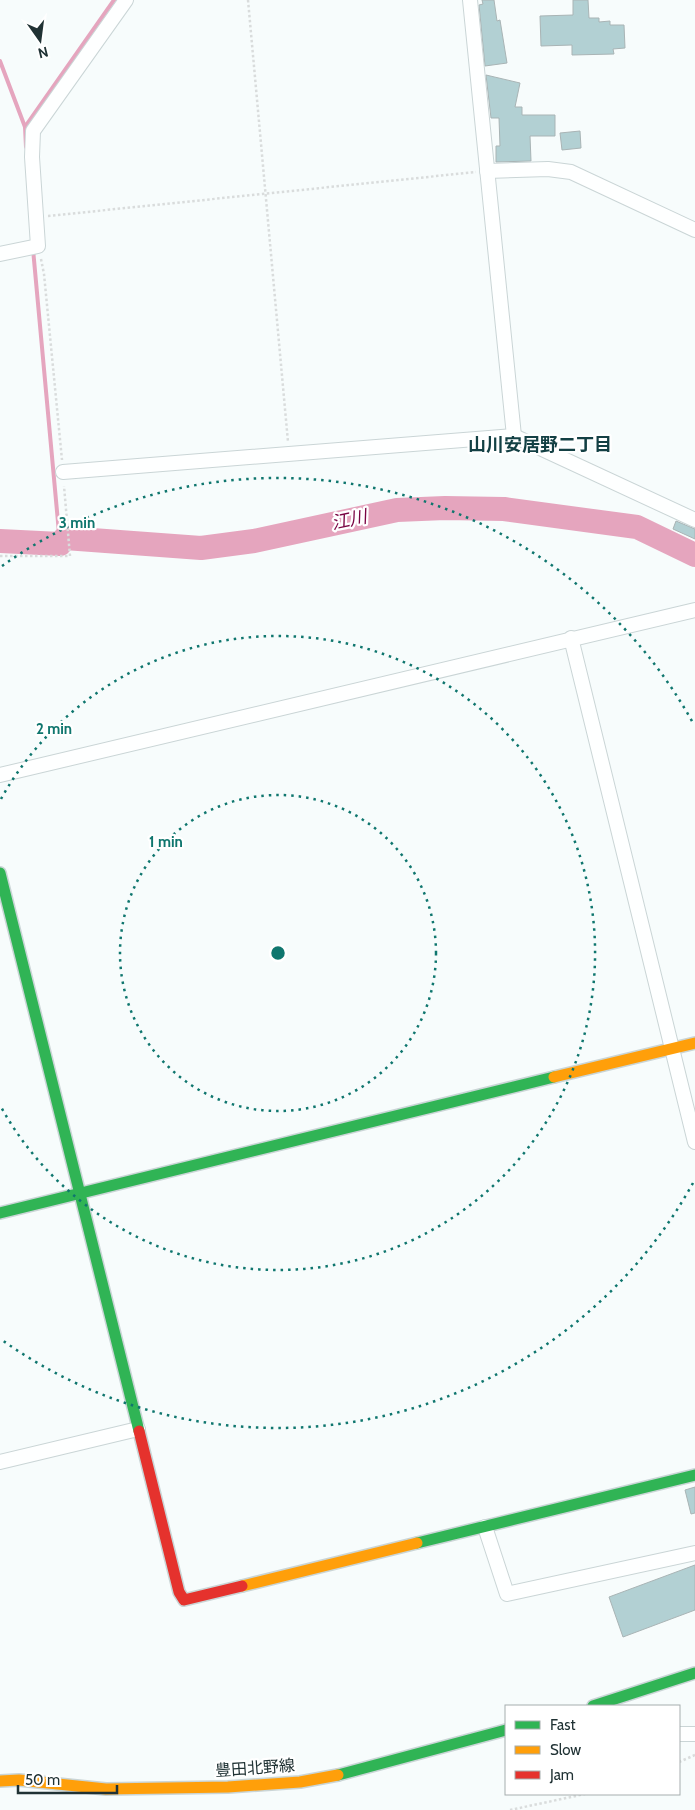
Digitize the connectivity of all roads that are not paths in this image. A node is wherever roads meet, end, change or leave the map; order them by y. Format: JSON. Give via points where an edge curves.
{"nodes":[{"id":1,"x":126,"y":0,"type":"edge"},
{"id":2,"x":470,"y":0,"type":"edge"},
{"id":3,"x":487,"y":170,"type":"junction"},
{"id":4,"x":695,"y":230,"type":"edge"},
{"id":5,"x":0,"y":254,"type":"edge"},
{"id":6,"x":514,"y":436,"type":"junction"},
{"id":7,"x":63,"y":472,"type":"road end"},
{"id":8,"x":695,"y":520,"type":"edge"},
{"id":9,"x":695,"y":610,"type":"edge"},
{"id":10,"x":570,"y":638,"type":"junction"},
{"id":11,"x":0,"y":775,"type":"edge"},
{"id":12,"x":0,"y":873,"type":"edge"},
{"id":13,"x":695,"y":1043,"type":"edge"},
{"id":14,"x":671,"y":1049,"type":"junction"},
{"id":15,"x":695,"y":1142,"type":"edge"},
{"id":16,"x":80,"y":1194,"type":"junction"},
{"id":17,"x":0,"y":1213,"type":"edge"},
{"id":18,"x":138,"y":1429,"type":"junction"},
{"id":19,"x":0,"y":1462,"type":"edge"},
{"id":20,"x":695,"y":1475,"type":"edge"},
{"id":21,"x":485,"y":1527,"type":"junction"},
{"id":22,"x":695,"y":1553,"type":"edge"},
{"id":23,"x":695,"y":1673,"type":"edge"},
{"id":24,"x":596,"y":1705,"type":"edge"},
{"id":25,"x":505,"y":1730,"type":"edge"},
{"id":26,"x":680,"y":1734,"type":"edge"},
{"id":27,"x":695,"y":1734,"type":"edge"},
{"id":28,"x":0,"y":1781,"type":"edge"}],
"edges":[{"from":1,"to":5,"type":"street","via":[[33,131],[38,246]]},
{"from":2,"to":3,"type":"street"},
{"from":3,"to":4,"type":"street","via":[[571,172]]},
{"from":3,"to":6,"type":"street"},
{"from":6,"to":7,"type":"street"},
{"from":6,"to":8,"type":"street"},
{"from":9,"to":10,"type":"street"},
{"from":10,"to":11,"type":"street"},
{"from":10,"to":14,"type":"street"},
{"from":12,"to":16,"type":"street"},
{"from":13,"to":14,"type":"street"},
{"from":14,"to":15,"type":"street"},
{"from":14,"to":16,"type":"street"},
{"from":16,"to":17,"type":"street"},
{"from":16,"to":18,"type":"street"},
{"from":18,"to":19,"type":"street"},
{"from":18,"to":21,"type":"street","via":[[179,1592],[184,1600]]},
{"from":20,"to":21,"type":"street"},
{"from":21,"to":22,"type":"street","via":[[508,1594]]},
{"from":23,"to":24,"type":"street"},
{"from":25,"to":28,"type":"street","name":"豊田北野線","via":[[347,1773],[300,1782],[106,1790],[19,1780]]},
{"from":26,"to":27,"type":"street"}]}
